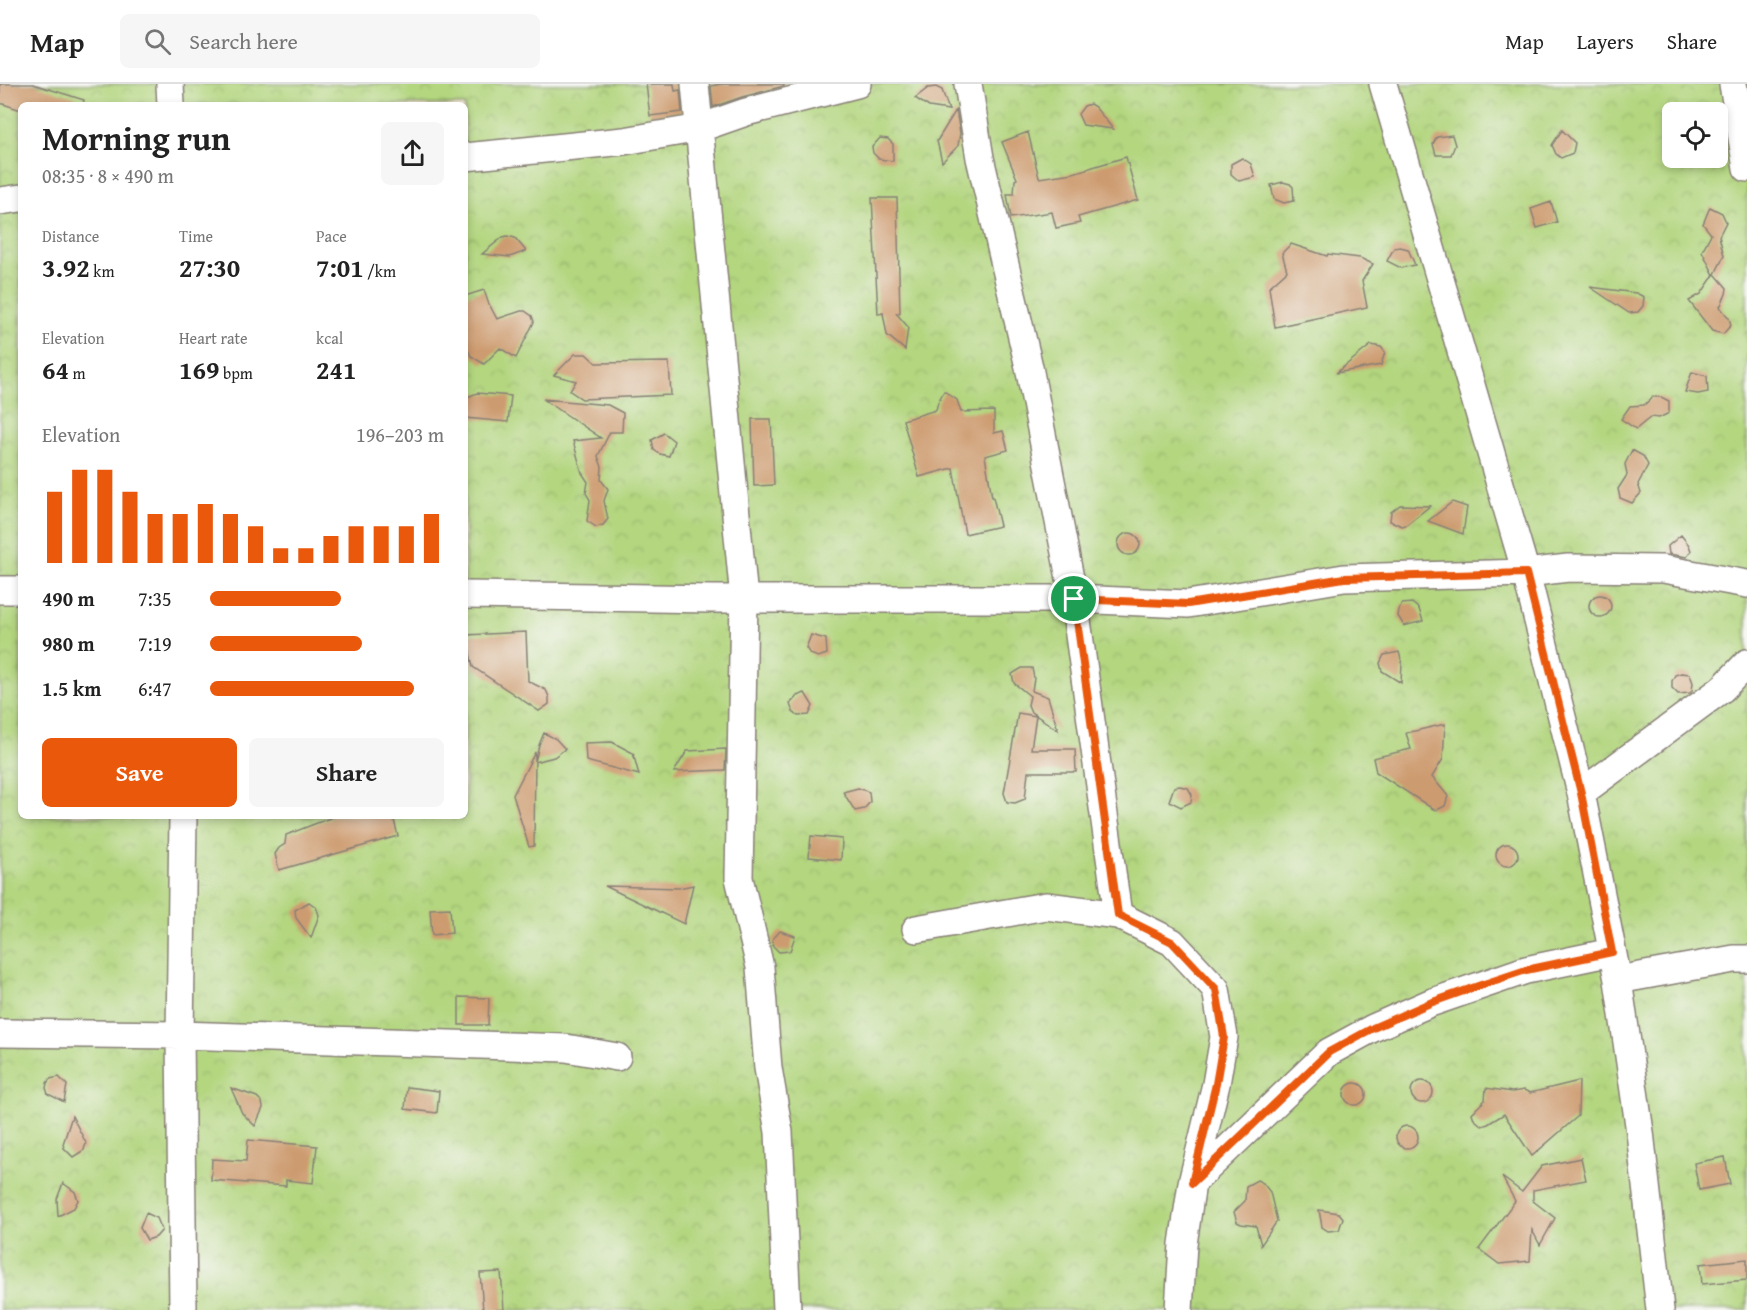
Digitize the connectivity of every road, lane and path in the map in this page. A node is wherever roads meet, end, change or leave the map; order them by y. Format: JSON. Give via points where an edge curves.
{"nodes":[{"id":1,"x":170,"y":84,"type":"edge"},
{"id":2,"x":695,"y":84,"type":"edge"},
{"id":3,"x":857,"y":84,"type":"edge"},
{"id":4,"x":968,"y":84,"type":"edge"},
{"id":5,"x":1383,"y":84,"type":"edge"},
{"id":6,"x":1733,"y":84,"type":"edge"},
{"id":7,"x":171,"y":102,"type":"edge"},
{"id":8,"x":700,"y":128,"type":"junction"},
{"id":9,"x":468,"y":157,"type":"edge"},
{"id":10,"x":1747,"y":168,"type":"edge"},
{"id":11,"x":18,"y":198,"type":"edge"},
{"id":12,"x":0,"y":201,"type":"edge"},
{"id":13,"x":1526,"y":573,"type":"junction"},
{"id":14,"x":1747,"y":584,"type":"edge"},
{"id":15,"x":0,"y":590,"type":"edge"},
{"id":16,"x":18,"y":590,"type":"edge"},
{"id":17,"x":468,"y":595,"type":"edge"},
{"id":18,"x":744,"y":599,"type":"junction"},
{"id":19,"x":1074,"y":599,"type":"junction"},
{"id":20,"x":1747,"y":663,"type":"edge"},
{"id":21,"x":1581,"y":793,"type":"junction"},
{"id":22,"x":183,"y":819,"type":"edge"},
{"id":23,"x":1118,"y":915,"type":"junction"},
{"id":24,"x":916,"y":929,"type":"dead end"},
{"id":25,"x":1612,"y":952,"type":"junction"},
{"id":26,"x":1747,"y":959,"type":"edge"},
{"id":27,"x":1618,"y":980,"type":"junction"},
{"id":28,"x":0,"y":1033,"type":"edge"},
{"id":29,"x":180,"y":1035,"type":"junction"},
{"id":30,"x":617,"y":1057,"type":"dead end"},
{"id":31,"x":1192,"y":1183,"type":"junction"},
{"id":32,"x":183,"y":1310,"type":"edge"},
{"id":33,"x":787,"y":1310,"type":"edge"},
{"id":34,"x":1179,"y":1310,"type":"edge"},
{"id":35,"x":1660,"y":1310,"type":"edge"}],
"edges":[{"from":1,"to":7,"type":"street"},
{"from":2,"to":8,"type":"street"},
{"from":3,"to":8,"type":"street"},
{"from":4,"to":19,"type":"street","via":[[980,158],[1029,367]]},
{"from":5,"to":13,"type":"street"},
{"from":6,"to":10,"type":"street"},
{"from":8,"to":9,"type":"street","via":[[624,141]]},
{"from":8,"to":18,"type":"street"},
{"from":11,"to":12,"type":"street"},
{"from":13,"to":14,"type":"street","via":[[1568,568],[1663,569]]},
{"from":13,"to":19,"type":"street","via":[[1344,578],[1188,604]]},
{"from":13,"to":21,"type":"street"},
{"from":15,"to":16,"type":"street"},
{"from":17,"to":18,"type":"street"},
{"from":18,"to":19,"type":"street"},
{"from":18,"to":33,"type":"street","via":[[739,878],[760,967],[768,1068],[779,1132]]},
{"from":19,"to":23,"type":"street"},
{"from":20,"to":21,"type":"street","via":[[1722,689]]},
{"from":21,"to":25,"type":"street"},
{"from":22,"to":29,"type":"street"},
{"from":23,"to":24,"type":"street","via":[[1046,906]]},
{"from":23,"to":31,"type":"street","via":[[1172,942],[1216,989],[1224,1037]]},
{"from":25,"to":27,"type":"street"},
{"from":25,"to":31,"type":"street","via":[[1526,970],[1430,1003],[1347,1042],[1329,1052]]},
{"from":26,"to":27,"type":"street"},
{"from":27,"to":35,"type":"street"},
{"from":28,"to":29,"type":"street"},
{"from":29,"to":30,"type":"street","via":[[566,1048]]},
{"from":29,"to":32,"type":"street"},
{"from":31,"to":34,"type":"street"}]}
